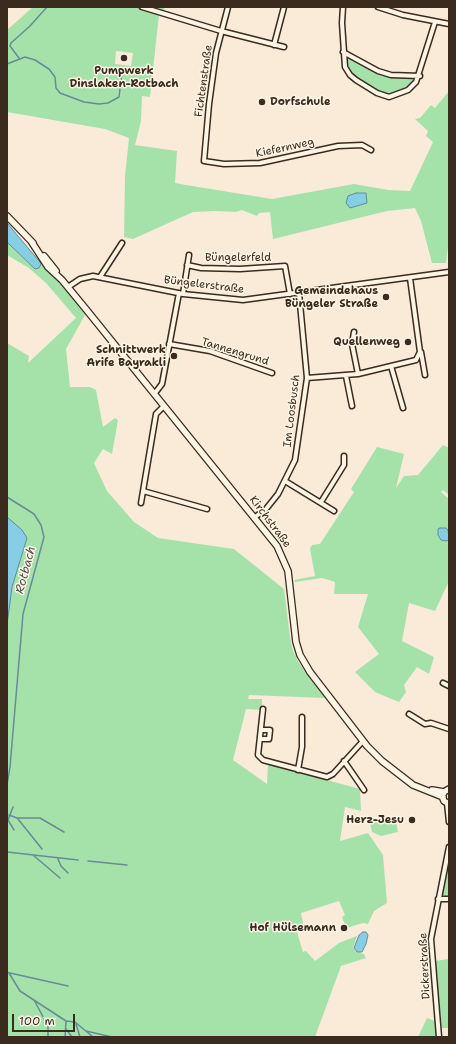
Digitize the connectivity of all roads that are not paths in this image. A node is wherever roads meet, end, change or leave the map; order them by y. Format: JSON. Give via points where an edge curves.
{"nodes":[{"id":1,"x":142,"y":7,"type":"edge"},
{"id":2,"x":228,"y":7,"type":"edge"},
{"id":3,"x":284,"y":7,"type":"edge"},
{"id":4,"x":343,"y":7,"type":"edge"},
{"id":5,"x":378,"y":7,"type":"edge"},
{"id":6,"x":435,"y":22,"type":"junction"},
{"id":7,"x":449,"y":24,"type":"edge"},
{"id":8,"x":221,"y":32,"type":"junction"},
{"id":9,"x":274,"y":45,"type":"junction"},
{"id":10,"x":284,"y":47,"type":"dead end"},
{"id":11,"x":343,"y":52,"type":"junction"},
{"id":12,"x":420,"y":76,"type":"junction"},
{"id":13,"x":371,"y":150,"type":"dead end"},
{"id":14,"x":204,"y":158,"type":"joint"},
{"id":15,"x":7,"y":216,"type":"edge"},
{"id":16,"x":122,"y":243,"type":"dead end"},
{"id":17,"x":189,"y":255,"type":"dead end"},
{"id":18,"x":187,"y":265,"type":"junction"},
{"id":19,"x":449,"y":272,"type":"edge"},
{"id":20,"x":100,"y":277,"type":"junction"},
{"id":21,"x":410,"y":278,"type":"junction"},
{"id":22,"x":68,"y":287,"type":"junction"},
{"id":23,"x":299,"y":293,"type":"junction"},
{"id":24,"x":181,"y":294,"type":"junction"},
{"id":25,"x":290,"y":294,"type":"junction"},
{"id":26,"x":354,"y":332,"type":"dead end"},
{"id":27,"x":169,"y":344,"type":"junction"},
{"id":28,"x":420,"y":352,"type":"junction"},
{"id":29,"x":391,"y":366,"type":"junction"},
{"id":30,"x":272,"y":373,"type":"dead end"},
{"id":31,"x":358,"y":374,"type":"junction"},
{"id":32,"x":425,"y":375,"type":"dead end"},
{"id":33,"x":346,"y":376,"type":"junction"},
{"id":34,"x":307,"y":378,"type":"junction"},
{"id":35,"x":155,"y":393,"type":"junction"},
{"id":36,"x":164,"y":406,"type":"junction"},
{"id":37,"x":352,"y":406,"type":"dead end"},
{"id":38,"x":403,"y":408,"type":"dead end"},
{"id":39,"x":344,"y":456,"type":"dead end"},
{"id":40,"x":285,"y":480,"type":"junction"},
{"id":41,"x":143,"y":491,"type":"junction"},
{"id":42,"x":321,"y":502,"type":"junction"},
{"id":43,"x":141,"y":503,"type":"dead end"},
{"id":44,"x":206,"y":508,"type":"dead end"},
{"id":45,"x":334,"y":511,"type":"dead end"},
{"id":46,"x":255,"y":518,"type":"junction"},
{"id":47,"x":443,"y":683,"type":"dead end"},
{"id":48,"x":449,"y":686,"type":"edge"},
{"id":49,"x":263,"y":709,"type":"dead end"},
{"id":50,"x":409,"y":714,"type":"dead end"},
{"id":51,"x":302,"y":717,"type":"dead end"},
{"id":52,"x":449,"y":729,"type":"edge"},
{"id":53,"x":261,"y":730,"type":"junction"},
{"id":54,"x":260,"y":739,"type":"junction"},
{"id":55,"x":363,"y":741,"type":"junction"},
{"id":56,"x":344,"y":761,"type":"junction"},
{"id":57,"x":298,"y":770,"type":"junction"},
{"id":58,"x":364,"y":790,"type":"dead end"},
{"id":59,"x":445,"y":793,"type":"edge"},
{"id":60,"x":448,"y":803,"type":"edge"},
{"id":61,"x":449,"y":822,"type":"edge"},
{"id":62,"x":449,"y":847,"type":"edge"},
{"id":63,"x":438,"y":899,"type":"junction"},
{"id":64,"x":449,"y":899,"type":"edge"},
{"id":65,"x":440,"y":1037,"type":"edge"}],
"edges":[{"from":1,"to":8,"type":"street"},
{"from":2,"to":8,"type":"street","name":"Fichtenstraße"},
{"from":3,"to":9,"type":"street"},
{"from":4,"to":11,"type":"street"},
{"from":5,"to":6,"type":"street"},
{"from":6,"to":7,"type":"street"},
{"from":6,"to":12,"type":"street"},
{"from":8,"to":9,"type":"street"},
{"from":8,"to":14,"type":"street","name":"Fichtenstraße","via":[[209,104]]},
{"from":9,"to":10,"type":"street"},
{"from":11,"to":12,"type":"street","via":[[391,75]]},
{"from":11,"to":12,"type":"street","via":[[345,67],[350,75],[377,94],[389,97],[398,95],[408,90]]},
{"from":13,"to":14,"type":"street","name":"Kiefernweg","via":[[362,146],[338,146],[279,160],[242,164],[206,162]]},
{"from":15,"to":22,"type":"street","name":"Kirchstraße","via":[[31,241],[48,267]]},
{"from":16,"to":20,"type":"street"},
{"from":17,"to":18,"type":"street"},
{"from":18,"to":24,"type":"street"},
{"from":18,"to":25,"type":"street","name":"Büngelerfeld","via":[[240,269],[285,266]]},
{"from":19,"to":21,"type":"street","name":"Büngelerstraße"},
{"from":20,"to":22,"type":"street","name":"Büngelerstraße","via":[[86,277]]},
{"from":20,"to":24,"type":"street","name":"Büngelerstraße"},
{"from":21,"to":23,"type":"street","name":"Büngelerstraße"},
{"from":21,"to":28,"type":"street"},
{"from":22,"to":35,"type":"street","name":"Kirchstraße"},
{"from":23,"to":25,"type":"street","name":"Büngelerstraße"},
{"from":23,"to":34,"type":"street","name":"Im Loosbusch"},
{"from":24,"to":25,"type":"street","name":"Büngelerstraße","via":[[243,300]]},
{"from":24,"to":27,"type":"street"},
{"from":26,"to":31,"type":"street","via":[[352,344]]},
{"from":27,"to":30,"type":"street","name":"Tannengrund","via":[[210,351]]},
{"from":27,"to":35,"type":"street","via":[[162,384]]},
{"from":28,"to":29,"type":"street","via":[[416,360]]},
{"from":28,"to":32,"type":"street"},
{"from":29,"to":31,"type":"street"},
{"from":29,"to":38,"type":"street"},
{"from":31,"to":33,"type":"street"},
{"from":33,"to":34,"type":"street"},
{"from":33,"to":37,"type":"street"},
{"from":34,"to":40,"type":"street","name":"Im Loosbusch","via":[[295,460]]},
{"from":35,"to":36,"type":"street","name":"Kirchstraße"},
{"from":36,"to":41,"type":"street","via":[[156,414]]},
{"from":36,"to":46,"type":"street","name":"Kirchstraße"},
{"from":39,"to":42,"type":"street","via":[[344,465]]},
{"from":40,"to":42,"type":"street"},
{"from":40,"to":46,"type":"street","name":"Im Loosbusch","via":[[278,494]]},
{"from":41,"to":43,"type":"street"},
{"from":41,"to":44,"type":"street"},
{"from":42,"to":45,"type":"street"},
{"from":46,"to":55,"type":"street","name":"Kirchstraße","via":[[277,546],[288,571],[296,642],[300,655]]},
{"from":47,"to":48,"type":"street"},
{"from":49,"to":53,"type":"street"},
{"from":50,"to":52,"type":"street","via":[[425,724],[431,723]]},
{"from":51,"to":57,"type":"street","via":[[302,747]]},
{"from":53,"to":54,"type":"street"},
{"from":53,"to":54,"type":"street","via":[[270,730],[270,739]]},
{"from":54,"to":57,"type":"street","via":[[258,755],[263,760]]},
{"from":55,"to":56,"type":"street"},
{"from":55,"to":59,"type":"street","name":"Kirchstraße","via":[[390,768],[414,785]]},
{"from":56,"to":57,"type":"street","via":[[327,778]]},
{"from":56,"to":58,"type":"street"},
{"from":59,"to":60,"type":"street"},
{"from":60,"to":61,"type":"street"},
{"from":62,"to":63,"type":"street","name":"Dickerstraße"},
{"from":63,"to":64,"type":"street"},
{"from":63,"to":65,"type":"street","name":"Dickerstraße","via":[[431,940]]}]}
